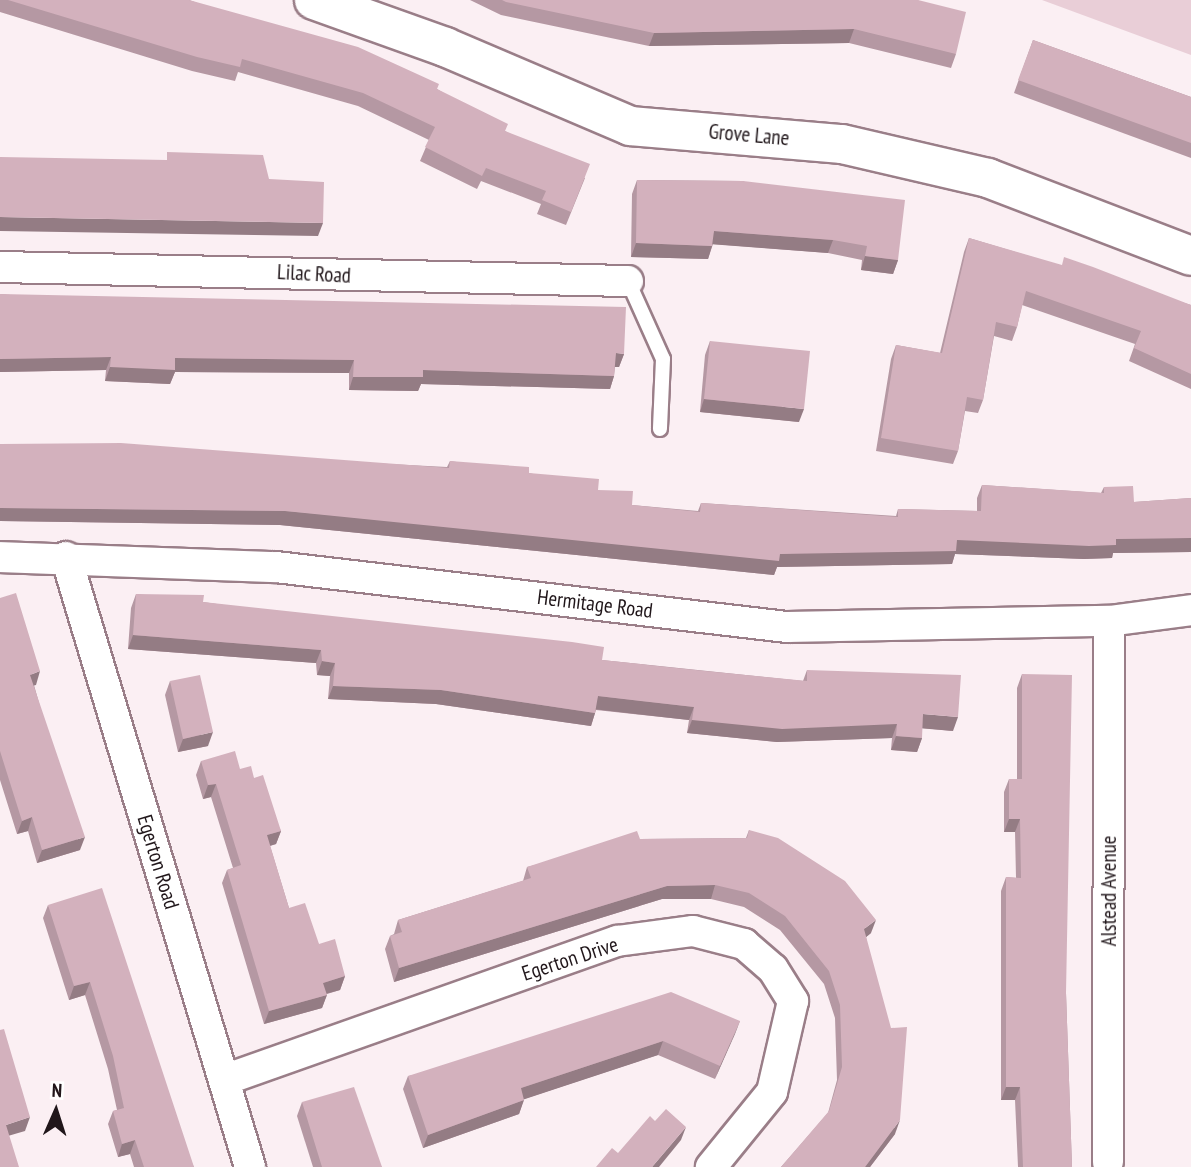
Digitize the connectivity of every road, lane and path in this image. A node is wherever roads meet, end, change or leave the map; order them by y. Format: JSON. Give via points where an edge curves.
{"nodes":[{"id":1,"x":314,"y":0,"type":"edge"},
{"id":2,"x":362,"y":6,"type":"edge"},
{"id":3,"x":1191,"y":256,"type":"edge"},
{"id":4,"x":0,"y":267,"type":"edge"},
{"id":5,"x":628,"y":281,"type":"joint"},
{"id":6,"x":660,"y":429,"type":"dead end"},
{"id":7,"x":0,"y":557,"type":"edge"},
{"id":8,"x":66,"y":557,"type":"junction"},
{"id":9,"x":1191,"y":610,"type":"edge"},
{"id":10,"x":1109,"y":621,"type":"junction"},
{"id":11,"x":227,"y":1079,"type":"junction"},
{"id":12,"x":1108,"y":1161,"type":"dead end"},
{"id":13,"x":250,"y":1167,"type":"edge"},
{"id":14,"x":711,"y":1167,"type":"edge"}],
"edges":[{"from":1,"to":2,"type":"street","name":"Grove Lane"},
{"from":2,"to":3,"type":"street","name":"Grove Lane","via":[[631,126],[842,144],[988,178]]},
{"from":4,"to":5,"type":"street","name":"Lilac Road"},
{"from":5,"to":6,"type":"lane","via":[[663,359]]},
{"from":7,"to":8,"type":"street","name":"Hermitage Road"},
{"from":8,"to":10,"type":"street","name":"Hermitage Road","via":[[194,560],[432,582],[787,627]]},
{"from":8,"to":11,"type":"street","name":"Egerton Road"},
{"from":9,"to":10,"type":"street","name":"Hermitage Road"},
{"from":10,"to":12,"type":"street","name":"Alstead Avenue"},
{"from":11,"to":13,"type":"street","name":"Egerton Road"},
{"from":11,"to":14,"type":"street","name":"Egerton Drive","via":[[617,941],[693,931],[744,943],[773,969],[793,1000],[772,1092]]}]}
